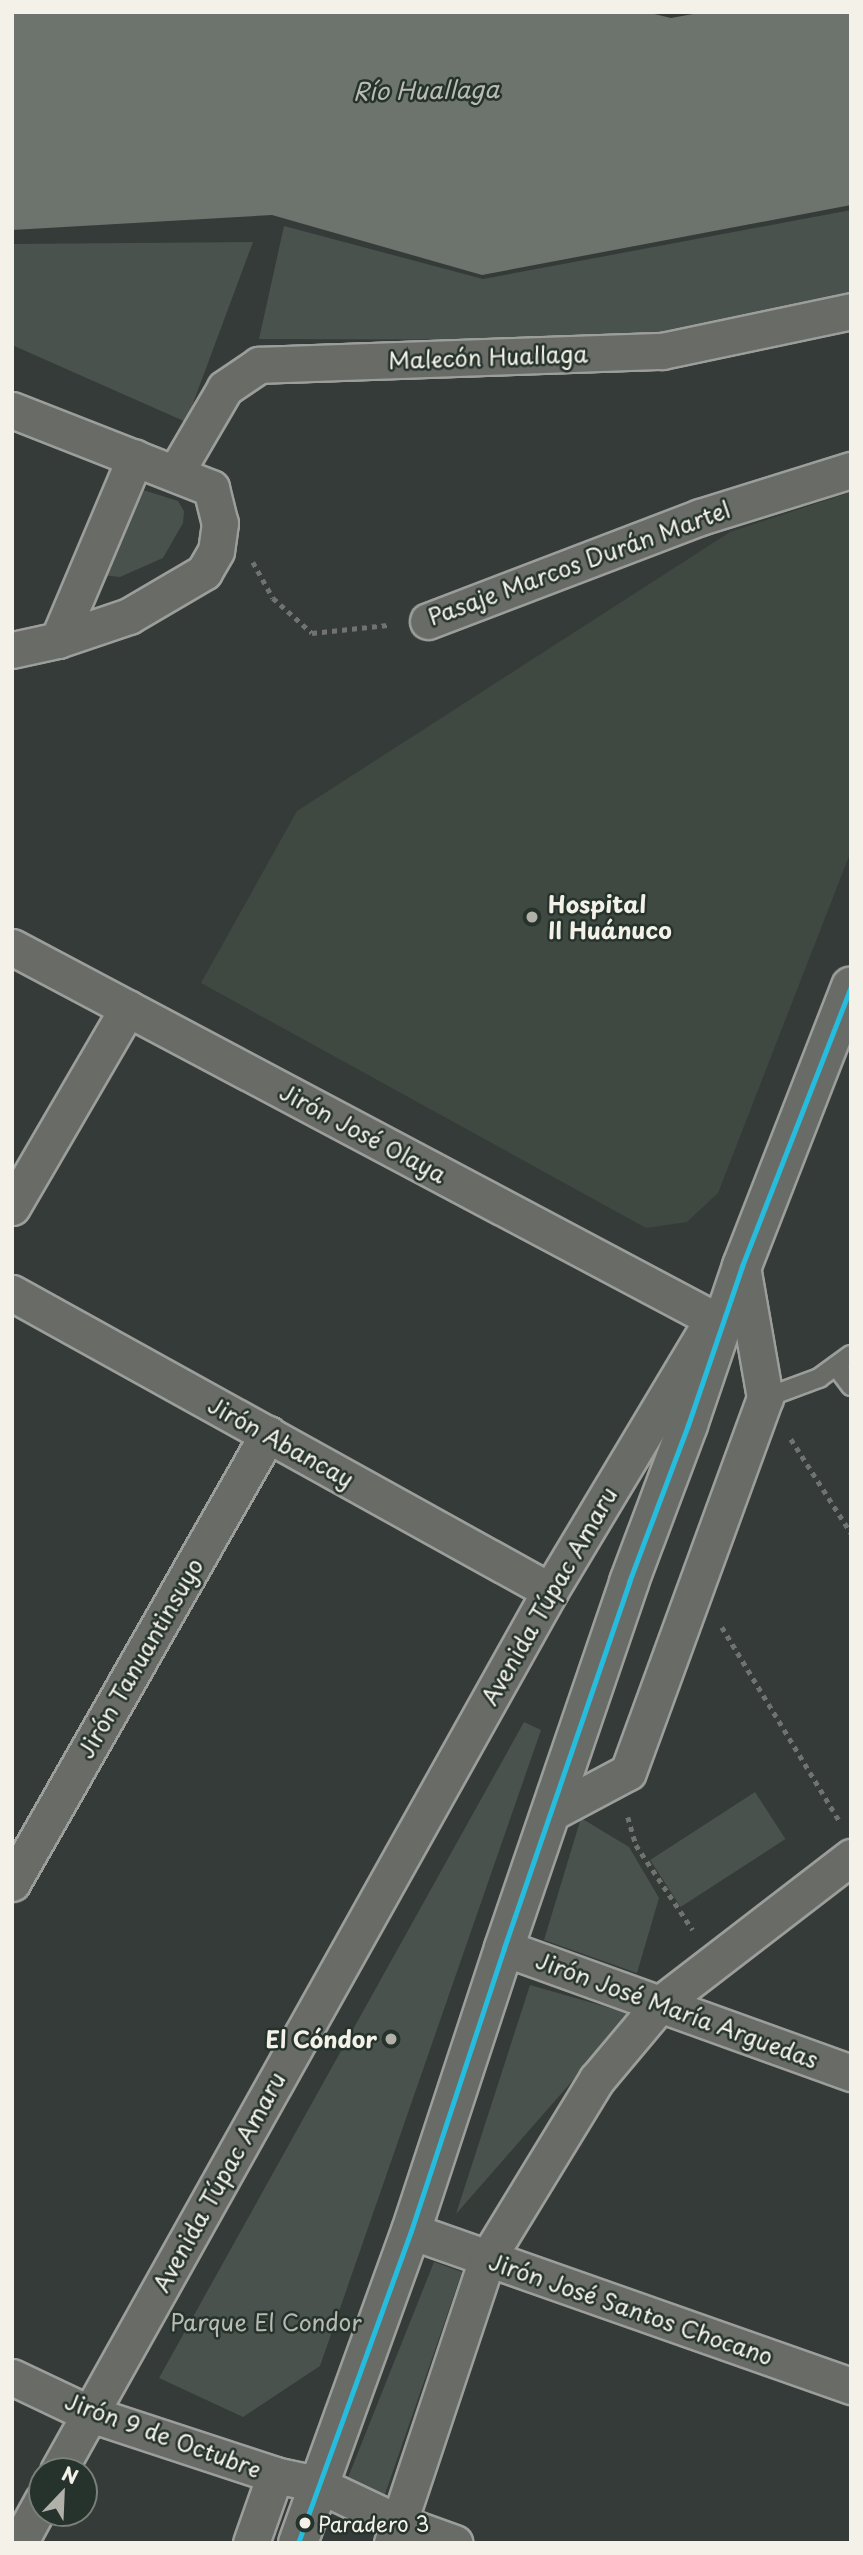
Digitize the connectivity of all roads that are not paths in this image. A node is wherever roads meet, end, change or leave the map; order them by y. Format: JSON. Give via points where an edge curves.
{"nodes":[{"id":1,"x":851,"y":311,"type":"edge"},
{"id":2,"x":12,"y":410,"type":"edge"},
{"id":3,"x":135,"y":458,"type":"junction"},
{"id":4,"x":851,"y":470,"type":"edge"},
{"id":5,"x":176,"y":472,"type":"junction"},
{"id":6,"x":428,"y":621,"type":"road end"},
{"id":7,"x":58,"y":640,"type":"junction"},
{"id":8,"x":12,"y":650,"type":"edge"},
{"id":9,"x":12,"y":947,"type":"edge"},
{"id":10,"x":851,"y":987,"type":"edge"},
{"id":11,"x":128,"y":1008,"type":"junction"},
{"id":12,"x":12,"y":1207,"type":"edge"},
{"id":13,"x":742,"y":1266,"type":"junction"},
{"id":14,"x":12,"y":1293,"type":"edge"},
{"id":15,"x":713,"y":1319,"type":"junction"},
{"id":16,"x":844,"y":1360,"type":"edge"},
{"id":17,"x":851,"y":1386,"type":"edge"},
{"id":18,"x":765,"y":1398,"type":"junction"},
{"id":19,"x":268,"y":1434,"type":"junction"},
{"id":20,"x":550,"y":1591,"type":"junction"},
{"id":21,"x":550,"y":1814,"type":"junction"},
{"id":22,"x":847,"y":1842,"type":"edge"},
{"id":23,"x":12,"y":1883,"type":"edge"},
{"id":24,"x":503,"y":1948,"type":"junction"},
{"id":25,"x":660,"y":2004,"type":"junction"},
{"id":26,"x":851,"y":2073,"type":"edge"},
{"id":27,"x":411,"y":2231,"type":"junction"},
{"id":28,"x":487,"y":2259,"type":"junction"},
{"id":29,"x":12,"y":2376,"type":"edge"},
{"id":30,"x":851,"y":2386,"type":"edge"},
{"id":31,"x":90,"y":2414,"type":"junction"},
{"id":32,"x":66,"y":2457,"type":"edge"},
{"id":33,"x":275,"y":2475,"type":"junction"},
{"id":34,"x":317,"y":2484,"type":"junction"},
{"id":35,"x":28,"y":2527,"type":"edge"},
{"id":36,"x":395,"y":2533,"type":"edge"},
{"id":37,"x":19,"y":2543,"type":"edge"},
{"id":38,"x":251,"y":2543,"type":"edge"},
{"id":39,"x":298,"y":2543,"type":"edge"},
{"id":40,"x":455,"y":2543,"type":"edge"}],
"edges":[{"from":1,"to":5,"type":"street","name":"Malecón Huallaga","via":[[662,351],[259,366],[225,388]]},
{"from":2,"to":3,"type":"street"},
{"from":3,"to":5,"type":"street"},
{"from":3,"to":7,"type":"street"},
{"from":4,"to":6,"type":"street","name":"Pasaje Marcos Durán Martel","via":[[700,517]]},
{"from":5,"to":7,"type":"street","via":[[211,488],[220,523],[216,551],[204,572],[129,616]]},
{"from":7,"to":8,"type":"street"},
{"from":9,"to":11,"type":"street","name":"Jirón José Olaya"},
{"from":10,"to":13,"type":"highway"},
{"from":11,"to":12,"type":"street"},
{"from":11,"to":15,"type":"street","name":"Jirón José Olaya"},
{"from":13,"to":15,"type":"street","name":"Avenida Túpac Amaru"},
{"from":13,"to":18,"type":"street"},
{"from":13,"to":21,"type":"highway"},
{"from":14,"to":19,"type":"street","name":"Jirón Abancay"},
{"from":15,"to":20,"type":"street","name":"Avenida Túpac Amaru"},
{"from":16,"to":17,"type":"lane"},
{"from":16,"to":18,"type":"lane","via":[[819,1378]]},
{"from":18,"to":21,"type":"street","via":[[628,1772]]},
{"from":19,"to":20,"type":"street","name":"Jirón Abancay"},
{"from":19,"to":23,"type":"street","name":"Jirón Tanuantinsuyo"},
{"from":20,"to":31,"type":"street","name":"Avenida Túpac Amaru"},
{"from":21,"to":24,"type":"highway"},
{"from":22,"to":25,"type":"street","via":[[715,1962]]},
{"from":24,"to":25,"type":"street","name":"Jirón José María Arguedas"},
{"from":24,"to":27,"type":"highway"},
{"from":25,"to":26,"type":"street","name":"Jirón José María Arguedas"},
{"from":25,"to":28,"type":"street","via":[[597,2079]]},
{"from":27,"to":28,"type":"street","name":"Jirón José Santos Chocano"},
{"from":27,"to":34,"type":"highway"},
{"from":28,"to":30,"type":"street","name":"Jirón José Santos Chocano"},
{"from":28,"to":36,"type":"street"},
{"from":29,"to":31,"type":"street","name":"Jirón 9 de Octubre"},
{"from":31,"to":32,"type":"street","name":"Avenida Túpac Amaru"},
{"from":31,"to":33,"type":"street","name":"Jirón 9 de Octubre"},
{"from":33,"to":34,"type":"street","name":"Jirón 9 de Octubre"},
{"from":33,"to":38,"type":"street"},
{"from":34,"to":36,"type":"street","name":"Jirón 9 de Octubre"},
{"from":34,"to":39,"type":"highway"},
{"from":35,"to":37,"type":"street"},
{"from":36,"to":40,"type":"street","name":"Jirón 9 de Octubre"}]}
